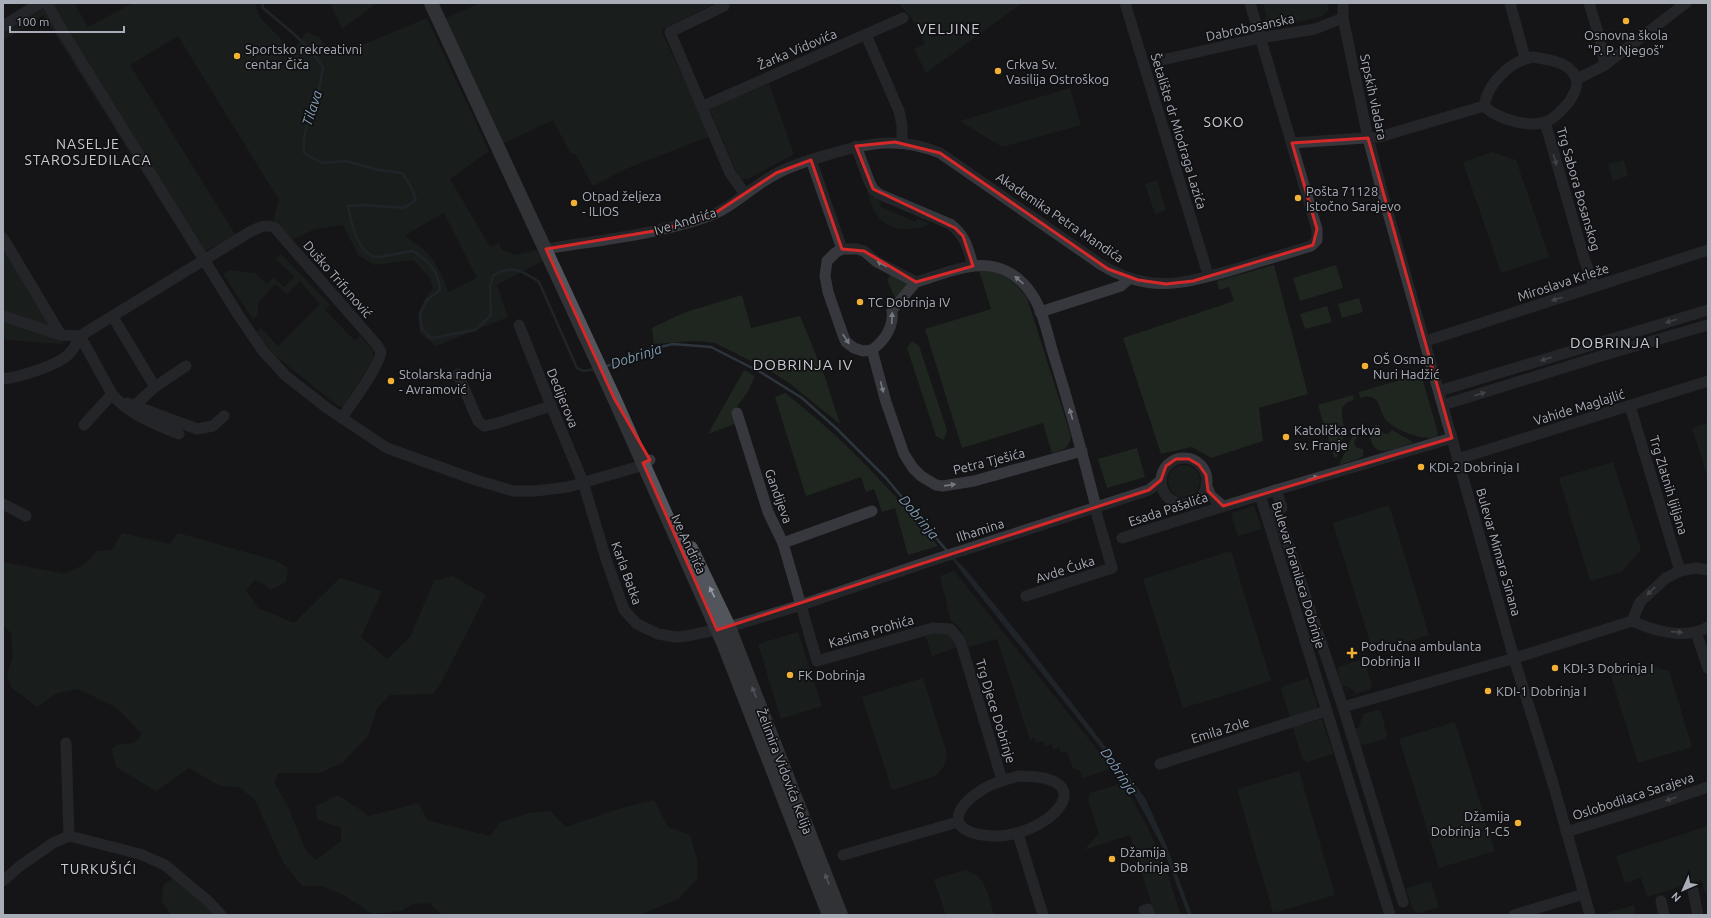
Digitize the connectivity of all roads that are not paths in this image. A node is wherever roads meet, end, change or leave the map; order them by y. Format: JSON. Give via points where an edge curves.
{"nodes":[{"id":1,"x":40,"y":3,"type":"edge"},
{"id":2,"x":46,"y":3,"type":"edge"},
{"id":3,"x":431,"y":3,"type":"edge"},
{"id":4,"x":722,"y":3,"type":"edge"},
{"id":5,"x":1126,"y":3,"type":"edge"},
{"id":6,"x":1250,"y":3,"type":"edge"},
{"id":7,"x":1342,"y":3,"type":"edge"},
{"id":8,"x":1510,"y":3,"type":"edge"},
{"id":9,"x":1589,"y":3,"type":"edge"},
{"id":10,"x":1686,"y":3,"type":"edge"},
{"id":11,"x":902,"y":18,"type":"dead end"},
{"id":12,"x":1343,"y":18,"type":"junction"},
{"id":13,"x":3,"y":26,"type":"edge"},
{"id":14,"x":866,"y":35,"type":"junction"},
{"id":15,"x":1260,"y":38,"type":"junction"},
{"id":16,"x":1525,"y":58,"type":"junction"},
{"id":17,"x":1162,"y":60,"type":"dead end"},
{"id":18,"x":1605,"y":65,"type":"junction"},
{"id":19,"x":1577,"y":79,"type":"junction"},
{"id":20,"x":703,"y":106,"type":"junction"},
{"id":21,"x":1484,"y":106,"type":"junction"},
{"id":22,"x":1545,"y":122,"type":"junction"},
{"id":23,"x":1368,"y":138,"type":"junction"},
{"id":24,"x":902,"y":143,"type":"junction"},
{"id":25,"x":1292,"y":143,"type":"junction"},
{"id":26,"x":856,"y":146,"type":"junction"},
{"id":27,"x":811,"y":160,"type":"junction"},
{"id":28,"x":745,"y":194,"type":"junction"},
{"id":29,"x":1384,"y":195,"type":"joint"},
{"id":30,"x":3,"y":238,"type":"edge"},
{"id":31,"x":546,"y":249,"type":"junction"},
{"id":32,"x":842,"y":249,"type":"junction"},
{"id":33,"x":1708,"y":250,"type":"edge"},
{"id":34,"x":205,"y":260,"type":"junction"},
{"id":35,"x":973,"y":266,"type":"junction"},
{"id":36,"x":1206,"y":268,"type":"dead end"},
{"id":37,"x":1130,"y":278,"type":"junction"},
{"id":38,"x":916,"y":282,"type":"junction"},
{"id":39,"x":1594,"y":287,"type":"junction"},
{"id":40,"x":1708,"y":310,"type":"edge"},
{"id":41,"x":1040,"y":312,"type":"junction"},
{"id":42,"x":3,"y":316,"type":"edge"},
{"id":43,"x":113,"y":317,"type":"junction"},
{"id":44,"x":519,"y":324,"type":"dead end"},
{"id":45,"x":1708,"y":325,"type":"edge"},
{"id":46,"x":61,"y":335,"type":"junction"},
{"id":47,"x":80,"y":336,"type":"junction"},
{"id":48,"x":1426,"y":341,"type":"junction"},
{"id":49,"x":872,"y":350,"type":"junction"},
{"id":50,"x":186,"y":366,"type":"dead end"},
{"id":51,"x":458,"y":374,"type":"dead end"},
{"id":52,"x":3,"y":379,"type":"edge"},
{"id":53,"x":1708,"y":381,"type":"edge"},
{"id":54,"x":155,"y":387,"type":"junction"},
{"id":55,"x":1439,"y":391,"type":"junction"},
{"id":56,"x":114,"y":397,"type":"junction"},
{"id":57,"x":135,"y":405,"type":"junction"},
{"id":58,"x":1443,"y":405,"type":"junction"},
{"id":59,"x":551,"y":406,"type":"junction"},
{"id":60,"x":1630,"y":406,"type":"junction"},
{"id":61,"x":737,"y":413,"type":"dead end"},
{"id":62,"x":224,"y":416,"type":"dead end"},
{"id":63,"x":342,"y":418,"type":"junction"},
{"id":64,"x":84,"y":425,"type":"dead end"},
{"id":65,"x":179,"y":434,"type":"dead end"},
{"id":66,"x":1452,"y":438,"type":"junction"},
{"id":67,"x":1082,"y":451,"type":"junction"},
{"id":68,"x":1458,"y":459,"type":"junction"},
{"id":69,"x":647,"y":462,"type":"junction"},
{"id":70,"x":1161,"y":480,"type":"junction"},
{"id":71,"x":584,"y":482,"type":"junction"},
{"id":72,"x":1206,"y":484,"type":"junction"},
{"id":73,"x":1149,"y":490,"type":"junction"},
{"id":74,"x":1276,"y":490,"type":"junction"},
{"id":75,"x":1164,"y":493,"type":"junction"},
{"id":76,"x":1260,"y":495,"type":"junction"},
{"id":77,"x":1197,"y":500,"type":"junction"},
{"id":78,"x":3,"y":504,"type":"edge"},
{"id":79,"x":1220,"y":504,"type":"junction"},
{"id":80,"x":1096,"y":507,"type":"junction"},
{"id":81,"x":872,"y":511,"type":"dead end"},
{"id":82,"x":26,"y":516,"type":"dead end"},
{"id":83,"x":1122,"y":538,"type":"dead end"},
{"id":84,"x":783,"y":543,"type":"junction"},
{"id":85,"x":1708,"y":570,"type":"edge"},
{"id":86,"x":1680,"y":571,"type":"junction"},
{"id":87,"x":1026,"y":596,"type":"dead end"},
{"id":88,"x":801,"y":605,"type":"junction"},
{"id":89,"x":1632,"y":621,"type":"junction"},
{"id":90,"x":1708,"y":627,"type":"edge"},
{"id":91,"x":933,"y":628,"type":"joint"},
{"id":92,"x":723,"y":629,"type":"junction"},
{"id":93,"x":1696,"y":632,"type":"junction"},
{"id":94,"x":1514,"y":658,"type":"junction"},
{"id":95,"x":1708,"y":668,"type":"edge"},
{"id":96,"x":1343,"y":707,"type":"junction"},
{"id":97,"x":1326,"y":711,"type":"junction"},
{"id":98,"x":66,"y":743,"type":"dead end"},
{"id":99,"x":1160,"y":764,"type":"dead end"},
{"id":100,"x":1002,"y":780,"type":"junction"},
{"id":101,"x":1708,"y":787,"type":"edge"},
{"id":102,"x":958,"y":822,"type":"junction"},
{"id":103,"x":1566,"y":832,"type":"junction"},
{"id":104,"x":1018,"y":834,"type":"junction"},
{"id":105,"x":69,"y":836,"type":"junction"},
{"id":106,"x":843,"y":856,"type":"dead end"},
{"id":107,"x":3,"y":881,"type":"edge"},
{"id":108,"x":1693,"y":891,"type":"dead end"},
{"id":109,"x":1584,"y":894,"type":"junction"},
{"id":110,"x":1661,"y":901,"type":"dead end"},
{"id":111,"x":1403,"y":902,"type":"dead end"},
{"id":112,"x":221,"y":915,"type":"edge"},
{"id":113,"x":829,"y":915,"type":"edge"},
{"id":114,"x":841,"y":915,"type":"edge"},
{"id":115,"x":1043,"y":915,"type":"edge"},
{"id":116,"x":1390,"y":915,"type":"edge"},
{"id":117,"x":1514,"y":915,"type":"edge"},
{"id":118,"x":1590,"y":915,"type":"edge"},
{"id":119,"x":1664,"y":915,"type":"edge"},
{"id":120,"x":1698,"y":915,"type":"edge"}],
"edges":[{"from":1,"to":13,"type":"street"},
{"from":2,"to":34,"type":"street"},
{"from":3,"to":31,"type":"main road","name":"Ive Andrića"},
{"from":4,"to":20,"type":"street","via":[[724,6],[670,32]]},
{"from":5,"to":36,"type":"street","name":"Šetalište dr Miodraga Lazića"},
{"from":6,"to":15,"type":"street","name":"Akademika Petra Mandića"},
{"from":7,"to":12,"type":"street","name":"Srpskih vladara"},
{"from":8,"to":16,"type":"street"},
{"from":9,"to":18,"type":"street"},
{"from":10,"to":18,"type":"street"},
{"from":11,"to":14,"type":"street","name":"Žarka Vidovića"},
{"from":12,"to":15,"type":"street","name":"Dabrobosanska","via":[[1315,28]]},
{"from":12,"to":23,"type":"street","name":"Srpskih vladara"},
{"from":14,"to":20,"type":"street","name":"Žarka Vidovića"},
{"from":14,"to":24,"type":"street","via":[[899,111]]},
{"from":15,"to":17,"type":"street","name":"Dabrobosanska"},
{"from":15,"to":25,"type":"street","name":"Akademika Petra Mandića"},
{"from":16,"to":19,"type":"street","via":[[1556,61],[1570,69]]},
{"from":16,"to":21,"type":"street","via":[[1507,69],[1487,95]]},
{"from":18,"to":19,"type":"street"},
{"from":19,"to":22,"type":"street","name":"Trg Sabora Bosanskog","via":[[1572,98],[1553,118]]},
{"from":20,"to":28,"type":"street","via":[[730,172]]},
{"from":21,"to":22,"type":"street","name":"Trg Sabora Bosanskog","via":[[1503,118],[1525,123]]},
{"from":21,"to":23,"type":"street"},
{"from":22,"to":39,"type":"street","name":"Trg Sabora Bosanskog","one_way":true},
{"from":23,"to":25,"type":"street"},
{"from":23,"to":29,"type":"street","name":"Srpskih vladara"},
{"from":24,"to":26,"type":"street","name":"Akademika Petra Mandića"},
{"from":24,"to":37,"type":"street","name":"Akademika Petra Mandića","via":[[940,153],[1100,264]]},
{"from":25,"to":37,"type":"street","name":"Akademika Petra Mandića","via":[[1317,229],[1317,240],[1313,245],[1186,282],[1158,284]]},
{"from":26,"to":27,"type":"street","name":"Akademika Petra Mandića"},
{"from":26,"to":35,"type":"street","via":[[873,189],[879,194],[950,224],[963,236]]},
{"from":27,"to":28,"type":"street","name":"Ive Andrića","via":[[776,173]]},
{"from":27,"to":32,"type":"street"},
{"from":28,"to":31,"type":"street","name":"Ive Andrića","via":[[718,212],[692,222],[653,232]]},
{"from":29,"to":48,"type":"street","name":"Bulevar Mimara Sinana"},
{"from":30,"to":46,"type":"street"},
{"from":31,"to":69,"type":"main road","name":"Ive Andrića","via":[[593,354]]},
{"from":38,"to":32,"type":"street","one_way":true,"via":[[877,262],[864,251]]},
{"from":32,"to":49,"type":"street","one_way":true,"via":[[830,257],[826,264],[828,292],[846,342],[859,350]]},
{"from":33,"to":39,"type":"street","name":"Miroslava Krleže"},
{"from":34,"to":43,"type":"street"},
{"from":34,"to":63,"type":"street","via":[[239,316],[274,364],[302,389]]},
{"from":34,"to":63,"type":"street","name":"Duško Trifunović","via":[[248,233],[270,225],[362,327],[380,349],[380,356]]},
{"from":35,"to":38,"type":"street"},
{"from":41,"to":35,"type":"street","one_way":true,"via":[[1032,294],[1015,276],[995,267]]},
{"from":37,"to":41,"type":"street","via":[[1121,286]]},
{"from":49,"to":38,"type":"street","one_way":true,"via":[[889,331],[893,320],[892,310]]},
{"from":39,"to":48,"type":"street","name":"Miroslava Krleže","one_way":true},
{"from":40,"to":55,"type":"street","one_way":true},
{"from":67,"to":41,"type":"street","one_way":true},
{"from":42,"to":46,"type":"street"},
{"from":43,"to":47,"type":"street"},
{"from":43,"to":54,"type":"street"},
{"from":44,"to":59,"type":"street","name":"Dedijerova"},
{"from":58,"to":45,"type":"street","one_way":true},
{"from":46,"to":47,"type":"street"},
{"from":47,"to":52,"type":"street","via":[[69,354],[59,362]]},
{"from":47,"to":56,"type":"street"},
{"from":48,"to":55,"type":"street","name":"Bulevar Mimara Sinana"},
{"from":49,"to":67,"type":"street","name":"Petra Tješića","one_way":true,"via":[[904,454],[912,468],[936,485],[974,481]]},
{"from":50,"to":54,"type":"street"},
{"from":51,"to":59,"type":"street","via":[[478,421],[484,426]]},
{"from":53,"to":60,"type":"street","name":"Vahide Maglajlić"},
{"from":54,"to":57,"type":"street"},
{"from":55,"to":58,"type":"street","name":"Bulevar Mimara Sinana"},
{"from":56,"to":57,"type":"street"},
{"from":56,"to":64,"type":"street"},
{"from":56,"to":65,"type":"street","via":[[142,418]]},
{"from":57,"to":62,"type":"street","via":[[197,429],[213,426]]},
{"from":58,"to":66,"type":"street","name":"Bulevar Mimara Sinana"},
{"from":59,"to":71,"type":"street","name":"Dedijerova"},
{"from":60,"to":68,"type":"street","name":"Vahide Maglajlić"},
{"from":60,"to":86,"type":"street","name":"Trg Zlatnih ljiljana"},
{"from":61,"to":84,"type":"street","name":"Gandijeva","via":[[768,512]]},
{"from":63,"to":71,"type":"street","via":[[387,448],[471,479],[513,491],[550,490]]},
{"from":66,"to":68,"type":"street","name":"Bulevar Mimara Sinana"},
{"from":74,"to":66,"type":"street","one_way":true},
{"from":67,"to":80,"type":"street"},
{"from":68,"to":94,"type":"street","name":"Bulevar Mimara Sinana"},
{"from":69,"to":71,"type":"street"},
{"from":69,"to":92,"type":"main road","name":"Ive Andrića"},
{"from":70,"to":72,"type":"street","via":[[1163,472],[1171,462],[1176,459],[1189,459],[1203,469]]},
{"from":70,"to":73,"type":"street","name":"Ilhamina"},
{"from":70,"to":75,"type":"street"},
{"from":71,"to":92,"type":"street","name":"Karla Batka","via":[[624,610],[636,624],[676,637]]},
{"from":72,"to":77,"type":"street"},
{"from":72,"to":79,"type":"street","via":[[1211,496]]},
{"from":73,"to":75,"type":"street","name":"Ilhamina"},
{"from":73,"to":80,"type":"street","name":"Ilhamina"},
{"from":74,"to":76,"type":"street","name":"Bulevar branilaca Dobrinje"},
{"from":74,"to":96,"type":"street","name":"Bulevar branilaca Dobrinje","via":[[1282,508],[1276,509]]},
{"from":75,"to":77,"type":"street","via":[[1179,504]]},
{"from":76,"to":79,"type":"street","name":"Esada Pašalića"},
{"from":76,"to":97,"type":"street","name":"Bulevar branilaca Dobrinje"},
{"from":77,"to":79,"type":"street","via":[[1210,500]]},
{"from":78,"to":82,"type":"street"},
{"from":79,"to":83,"type":"street","name":"Esada Pašalića"},
{"from":80,"to":87,"type":"street","name":"Avde Ćuka","via":[[1112,568]]},
{"from":80,"to":88,"type":"street","name":"Ilhamina"},
{"from":81,"to":84,"type":"street","name":"Gandijeva"},
{"from":84,"to":88,"type":"street"},
{"from":85,"to":86,"type":"street","via":[[1696,568]]},
{"from":86,"to":89,"type":"street","one_way":true,"via":[[1666,578],[1640,602]]},
{"from":88,"to":91,"type":"street","name":"Kasima Prohića","via":[[817,661]]},
{"from":88,"to":92,"type":"street","name":"Ilhamina"},
{"from":89,"to":93,"type":"street","one_way":true,"via":[[1667,632]]},
{"from":89,"to":94,"type":"street"},
{"from":90,"to":93,"type":"street"},
{"from":91,"to":100,"type":"street","name":"Trg Djece Dobrinje","via":[[950,629],[960,640]]},
{"from":92,"to":113,"type":"main road","name":"Želimira Vidovića Kelija"},
{"from":114,"to":92,"type":"main road","name":"Želimira Vidovića Kelija","one_way":true},
{"from":93,"to":95,"type":"street"},
{"from":94,"to":96,"type":"street"},
{"from":94,"to":103,"type":"street","name":"Bulevar Mimara Sinana"},
{"from":96,"to":111,"type":"street","name":"Bulevar branilaca Dobrinje"},
{"from":97,"to":99,"type":"street","name":"Emila Zole"},
{"from":97,"to":116,"type":"street","name":"Bulevar branilaca Dobrinje"},
{"from":98,"to":105,"type":"street"},
{"from":100,"to":102,"type":"street","name":"Trg Djece Dobrinje","via":[[986,787],[970,799],[960,811]]},
{"from":100,"to":104,"type":"street","name":"Trg Djece Dobrinje","via":[[1019,776],[1048,779],[1064,789],[1063,802],[1055,813],[1035,827]]},
{"from":101,"to":103,"type":"street","name":"Oslobodilaca Sarajeva","one_way":true},
{"from":102,"to":104,"type":"street","name":"Trg Djece Dobrinje","via":[[963,830],[974,834]]},
{"from":102,"to":106,"type":"street"},
{"from":103,"to":109,"type":"street","name":"Bulevar Mimara Sinana"},
{"from":104,"to":115,"type":"street"},
{"from":105,"to":107,"type":"street","via":[[53,843]]},
{"from":105,"to":112,"type":"street","via":[[140,854],[165,865]]},
{"from":108,"to":120,"type":"street"},
{"from":109,"to":117,"type":"street"},
{"from":109,"to":118,"type":"street","name":"Bulevar Mimara Sinana"},
{"from":110,"to":119,"type":"street"}]}
